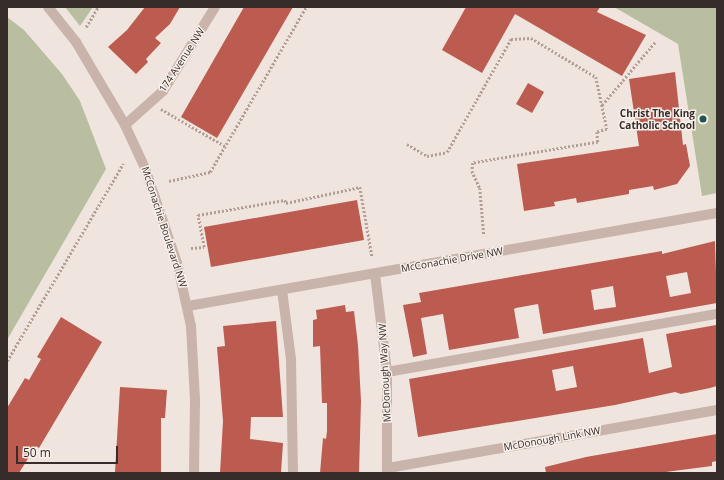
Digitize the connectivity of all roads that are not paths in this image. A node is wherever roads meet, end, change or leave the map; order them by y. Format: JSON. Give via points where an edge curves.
{"nodes":[{"id":1,"x":48,"y":7,"type":"edge"},
{"id":2,"x":215,"y":7,"type":"edge"},
{"id":3,"x":125,"y":124,"type":"junction"},
{"id":4,"x":717,"y":213,"type":"edge"},
{"id":5,"x":375,"y":274,"type":"junction"},
{"id":6,"x":282,"y":290,"type":"junction"},
{"id":7,"x":188,"y":306,"type":"junction"},
{"id":8,"x":717,"y":314,"type":"edge"},
{"id":9,"x":387,"y":372,"type":"junction"},
{"id":10,"x":717,"y":410,"type":"edge"},
{"id":11,"x":388,"y":470,"type":"edge"},
{"id":12,"x":194,"y":473,"type":"edge"},
{"id":13,"x":293,"y":473,"type":"edge"}],
"edges":[{"from":1,"to":3,"type":"street","name":"McConachie Boulevard NW","via":[[79,47]]},
{"from":2,"to":3,"type":"street","name":"174 Avenue NW","via":[[163,91]]},
{"from":3,"to":7,"type":"street","name":"McConachie Boulevard NW","via":[[159,209],[183,282]]},
{"from":4,"to":5,"type":"street","name":"McConachie Drive NW"},
{"from":5,"to":6,"type":"street","name":"McConachie Drive NW"},
{"from":5,"to":9,"type":"street","name":"McDonough Way NW"},
{"from":6,"to":7,"type":"street","name":"McConachie Drive NW"},
{"from":6,"to":13,"type":"street","via":[[291,366]]},
{"from":7,"to":12,"type":"street","name":"McConachie Boulevard NW","via":[[195,401]]},
{"from":8,"to":9,"type":"street"},
{"from":9,"to":11,"type":"street","name":"McDonough Way NW"},
{"from":10,"to":11,"type":"street","name":"McDonough Link NW"}]}
